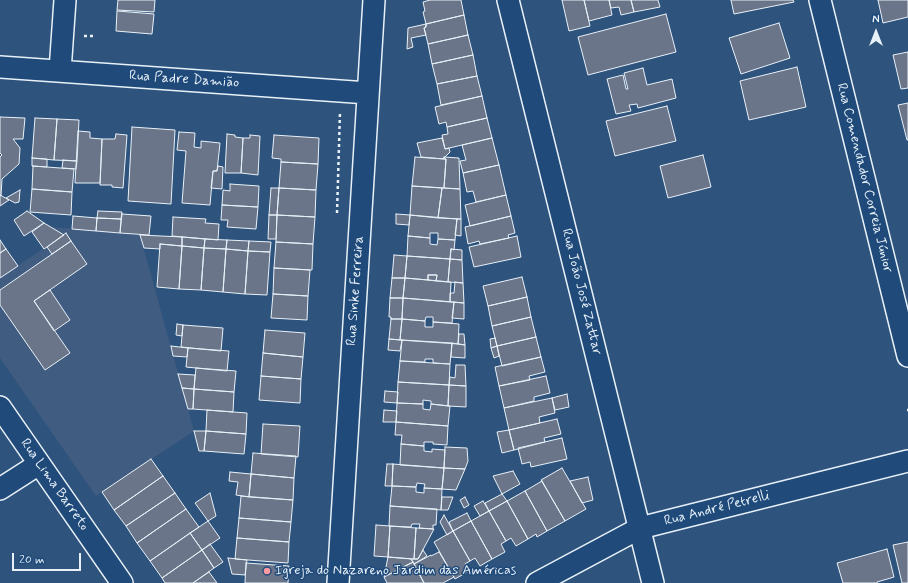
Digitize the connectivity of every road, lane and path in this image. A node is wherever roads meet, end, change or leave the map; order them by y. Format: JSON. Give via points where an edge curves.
{"nodes":[{"id":1,"x":65,"y":0,"type":"edge"},
{"id":2,"x":374,"y":0,"type":"edge"},
{"id":3,"x":508,"y":0,"type":"edge"},
{"id":4,"x":820,"y":0,"type":"edge"},
{"id":5,"x":0,"y":67,"type":"edge"},
{"id":6,"x":60,"y":72,"type":"junction"},
{"id":7,"x":368,"y":93,"type":"junction"},
{"id":8,"x":340,"y":108,"type":"dead end"},
{"id":9,"x":336,"y":220,"type":"dead end"},
{"id":10,"x":908,"y":356,"type":"edge"},
{"id":11,"x":0,"y":407,"type":"edge"},
{"id":12,"x":908,"y":461,"type":"edge"},
{"id":13,"x":39,"y":464,"type":"junction"},
{"id":14,"x":0,"y":490,"type":"edge"},
{"id":15,"x":640,"y":528,"type":"junction"},
{"id":16,"x":122,"y":583,"type":"edge"},
{"id":17,"x":338,"y":583,"type":"edge"},
{"id":18,"x":537,"y":583,"type":"edge"},
{"id":19,"x":653,"y":583,"type":"edge"}],
"edges":[{"from":1,"to":6,"type":"street"},
{"from":2,"to":7,"type":"street","name":"Rua Sinke Ferreira"},
{"from":3,"to":15,"type":"street","name":"Rua João José Zattar"},
{"from":4,"to":10,"type":"street","name":"Rua Comendador Correia Júnior"},
{"from":5,"to":6,"type":"street","name":"Rua Padre Damião"},
{"from":6,"to":7,"type":"street","name":"Rua Padre Damião"},
{"from":7,"to":17,"type":"street","name":"Rua Sinke Ferreira"},
{"from":8,"to":9,"type":"path"},
{"from":11,"to":13,"type":"street","name":"Rua Lima Barreto"},
{"from":12,"to":15,"type":"street","name":"Rua André Petrelli"},
{"from":13,"to":14,"type":"street"},
{"from":13,"to":16,"type":"street","name":"Rua Lima Barreto"},
{"from":15,"to":18,"type":"street","name":"Rua André Petrelli"},
{"from":15,"to":19,"type":"street","name":"Rua João José Zattar"}]}
